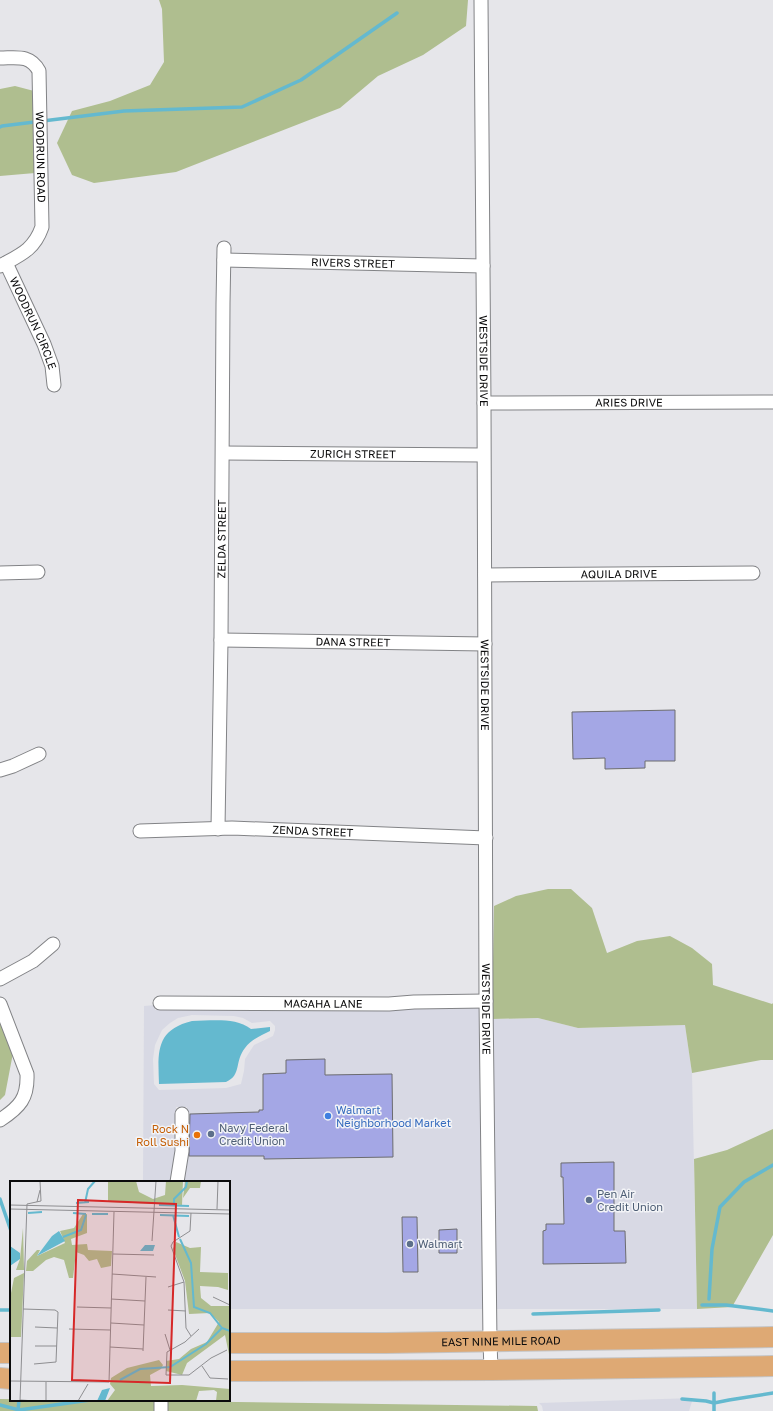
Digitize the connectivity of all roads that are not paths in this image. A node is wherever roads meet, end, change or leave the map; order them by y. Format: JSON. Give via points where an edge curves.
{"nodes":[{"id":1,"x":481,"y":0,"type":"edge"},
{"id":2,"x":0,"y":58,"type":"edge"},
{"id":3,"x":224,"y":254,"type":"joint"},
{"id":4,"x":3,"y":264,"type":"edge"},
{"id":5,"x":483,"y":266,"type":"junction"},
{"id":6,"x":54,"y":385,"type":"dead end"},
{"id":7,"x":773,"y":402,"type":"edge"},
{"id":8,"x":484,"y":403,"type":"junction"},
{"id":9,"x":223,"y":453,"type":"junction"},
{"id":10,"x":484,"y":455,"type":"junction"},
{"id":11,"x":0,"y":572,"type":"edge"},
{"id":12,"x":38,"y":572,"type":"dead end"},
{"id":13,"x":753,"y":573,"type":"dead end"},
{"id":14,"x":484,"y":575,"type":"junction"},
{"id":15,"x":221,"y":640,"type":"junction"},
{"id":16,"x":485,"y":644,"type":"junction"},
{"id":17,"x":39,"y":754,"type":"dead end"},
{"id":18,"x":0,"y":770,"type":"edge"},
{"id":19,"x":218,"y":829,"type":"junction"},
{"id":20,"x":140,"y":831,"type":"dead end"},
{"id":21,"x":486,"y":838,"type":"junction"},
{"id":22,"x":53,"y":944,"type":"dead end"},
{"id":23,"x":0,"y":980,"type":"edge"},
{"id":24,"x":486,"y":1001,"type":"junction"},
{"id":25,"x":160,"y":1003,"type":"dead end"},
{"id":26,"x":0,"y":1004,"type":"edge"},
{"id":27,"x":182,"y":1114,"type":"dead end"},
{"id":28,"x":0,"y":1120,"type":"edge"},
{"id":29,"x":177,"y":1181,"type":"edge"},
{"id":30,"x":230,"y":1330,"type":"edge"},
{"id":31,"x":773,"y":1337,"type":"edge"},
{"id":32,"x":456,"y":1342,"type":"junction"},
{"id":33,"x":490,"y":1342,"type":"junction"},
{"id":34,"x":230,"y":1343,"type":"edge"},
{"id":35,"x":296,"y":1343,"type":"junction"},
{"id":36,"x":230,"y":1352,"type":"edge"},
{"id":37,"x":773,"y":1366,"type":"edge"},
{"id":38,"x":491,"y":1370,"type":"junction"},
{"id":39,"x":230,"y":1372,"type":"edge"},
{"id":40,"x":0,"y":1378,"type":"edge"},
{"id":41,"x":10,"y":1379,"type":"edge"}],
"edges":[{"from":1,"to":5,"type":"street","name":"WESTSIDE DRIVE"},
{"from":2,"to":4,"type":"street","name":"WOODRUN ROAD","via":[[31,60],[36,65],[40,77],[42,227],[34,244],[25,253]]},
{"from":3,"to":5,"type":"street","name":"RIVERS STREET"},
{"from":3,"to":9,"type":"street","name":"ZELDA STREET"},
{"from":4,"to":6,"type":"street","name":"WOODRUN CIRCLE","via":[[44,344],[52,366]]},
{"from":5,"to":8,"type":"street","name":"WESTSIDE DRIVE"},
{"from":7,"to":8,"type":"street","name":"ARIES DRIVE"},
{"from":8,"to":10,"type":"street","name":"WESTSIDE DRIVE"},
{"from":9,"to":10,"type":"street","name":"ZURICH STREET"},
{"from":9,"to":15,"type":"street","name":"ZELDA STREET"},
{"from":10,"to":14,"type":"street","name":"WESTSIDE DRIVE"},
{"from":11,"to":12,"type":"street"},
{"from":13,"to":14,"type":"street","name":"AQUILA DRIVE"},
{"from":14,"to":16,"type":"street","name":"WESTSIDE DRIVE"},
{"from":15,"to":16,"type":"street","name":"DANA STREET"},
{"from":15,"to":19,"type":"street","name":"ZELDA STREET"},
{"from":16,"to":21,"type":"street","name":"WESTSIDE DRIVE"},
{"from":17,"to":18,"type":"street"},
{"from":19,"to":20,"type":"street","name":"ZENDA STREET"},
{"from":19,"to":21,"type":"street","name":"ZENDA STREET"},
{"from":21,"to":24,"type":"street","name":"WESTSIDE DRIVE"},
{"from":22,"to":23,"type":"street","via":[[33,961]]},
{"from":24,"to":25,"type":"street","name":"MAGAHA LANE","via":[[389,1004]]},
{"from":24,"to":33,"type":"street","name":"WESTSIDE DRIVE"},
{"from":26,"to":28,"type":"street","via":[[27,1074],[25,1095],[20,1104]]},
{"from":27,"to":29,"type":"street","via":[[182,1151]]},
{"from":30,"to":35,"type":"main road","via":[[255,1330]]},
{"from":31,"to":33,"type":"main road","name":"EAST NINE MILE ROAD"},
{"from":32,"to":33,"type":"main road","name":"EAST NINE MILE ROAD"},
{"from":32,"to":35,"type":"main road","name":"EAST NINE MILE ROAD"},
{"from":32,"to":36,"type":"main road","via":[[413,1350]]},
{"from":33,"to":38,"type":"street","name":"WESTSIDE DRIVE"},
{"from":34,"to":35,"type":"main road","name":"EAST NINE MILE ROAD"},
{"from":37,"to":38,"type":"main road"},
{"from":38,"to":39,"type":"main road"},
{"from":40,"to":41,"type":"main road"}]}
